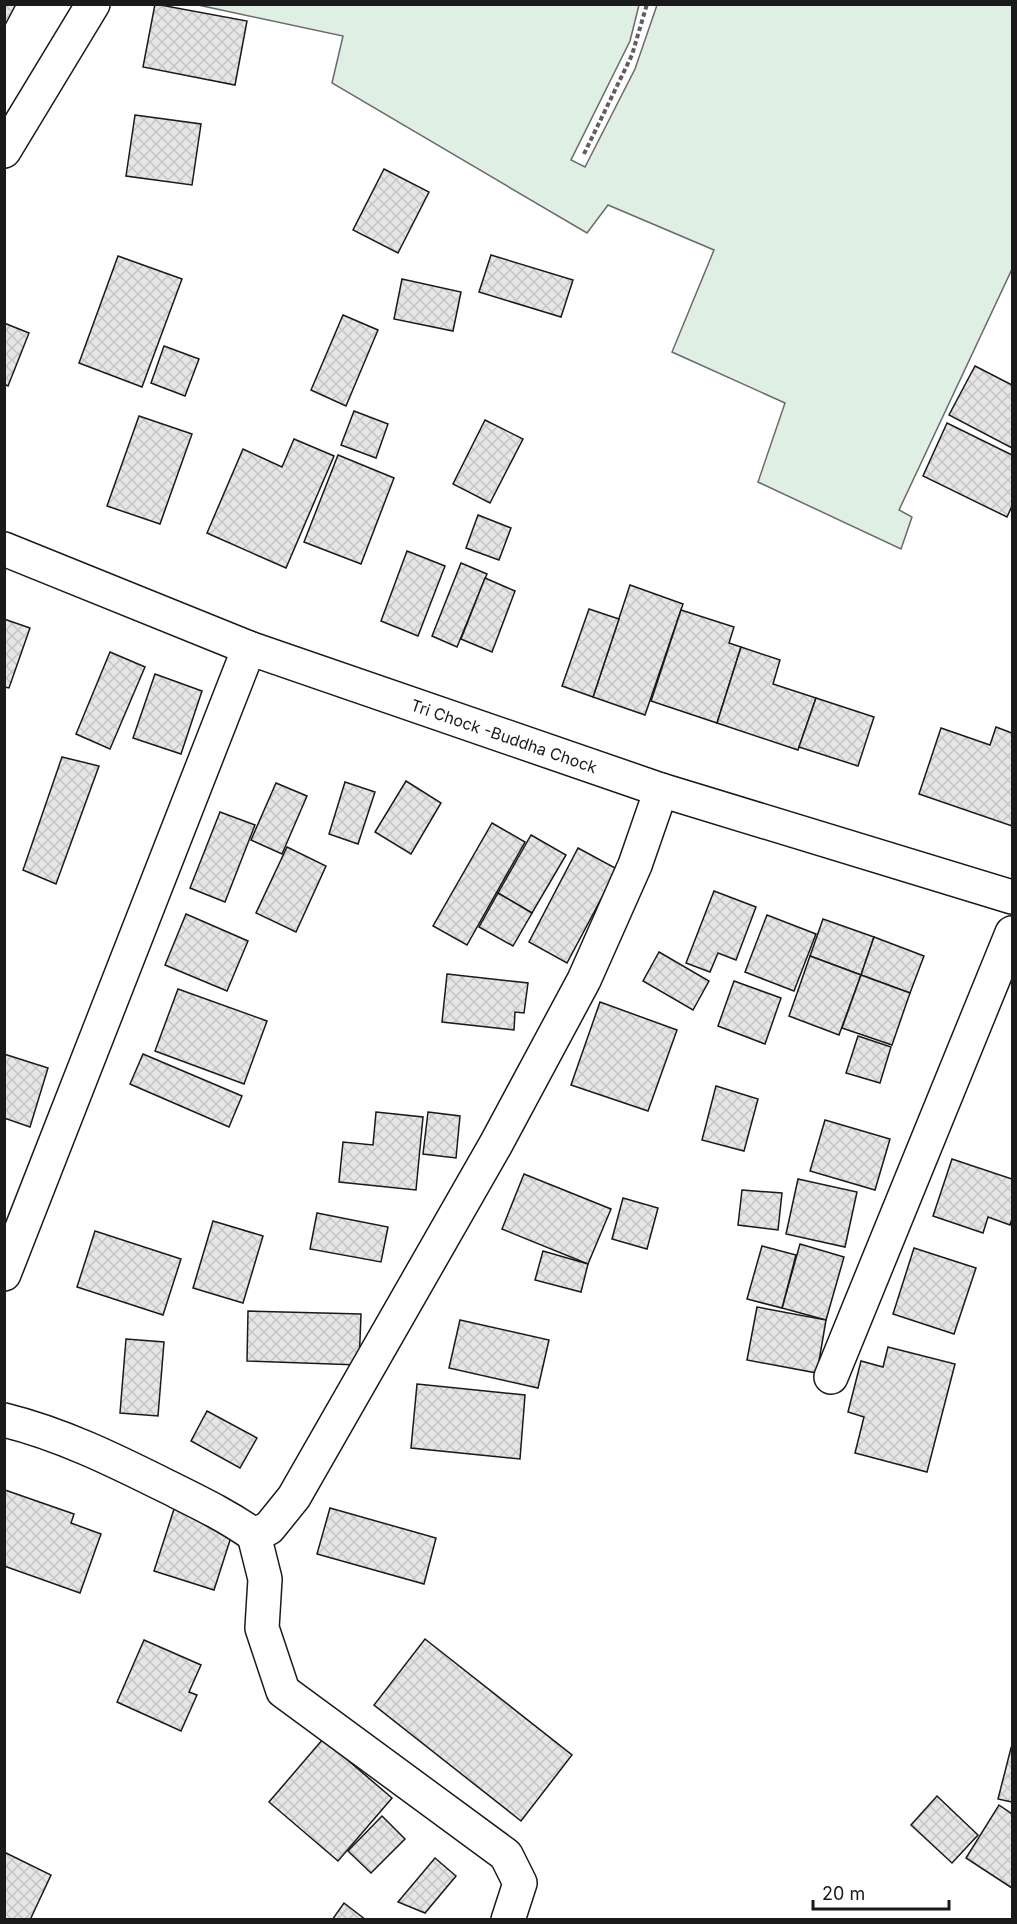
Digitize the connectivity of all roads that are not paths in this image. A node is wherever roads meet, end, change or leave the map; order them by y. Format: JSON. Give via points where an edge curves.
{"nodes":[{"id":1,"x":93,"y":4,"type":"edge"},
{"id":2,"x":4,"y":151,"type":"edge"},
{"id":3,"x":4,"y":549,"type":"edge"},
{"id":4,"x":249,"y":648,"type":"junction"},
{"id":5,"x":661,"y":790,"type":"junction"},
{"id":6,"x":1012,"y":897,"type":"edge"},
{"id":7,"x":1012,"y":933,"type":"edge"},
{"id":8,"x":4,"y":1274,"type":"edge"},
{"id":9,"x":831,"y":1377,"type":"dead end"},
{"id":10,"x":4,"y":1420,"type":"edge"},
{"id":11,"x":254,"y":1535,"type":"junction"},
{"id":12,"x":508,"y":1920,"type":"edge"}],
"edges":[{"from":1,"to":2,"type":"street"},
{"from":3,"to":4,"type":"street","name":"Tri Chock -Buddha Chock"},
{"from":4,"to":5,"type":"street","name":"Tri Chock -Buddha Chock"},
{"from":4,"to":8,"type":"street"},
{"from":5,"to":6,"type":"street","name":"Tri Chock -Buddha Chock"},
{"from":5,"to":11,"type":"street","via":[[634,866],[584,980],[496,1144],[294,1497],[269,1528]]},
{"from":7,"to":9,"type":"street"},
{"from":10,"to":11,"type":"street","via":[[38,1428],[113,1459],[230,1518]]},
{"from":11,"to":12,"type":"street","via":[[265,1579],[262,1628],[283,1691],[507,1855],[520,1883]]}]}
